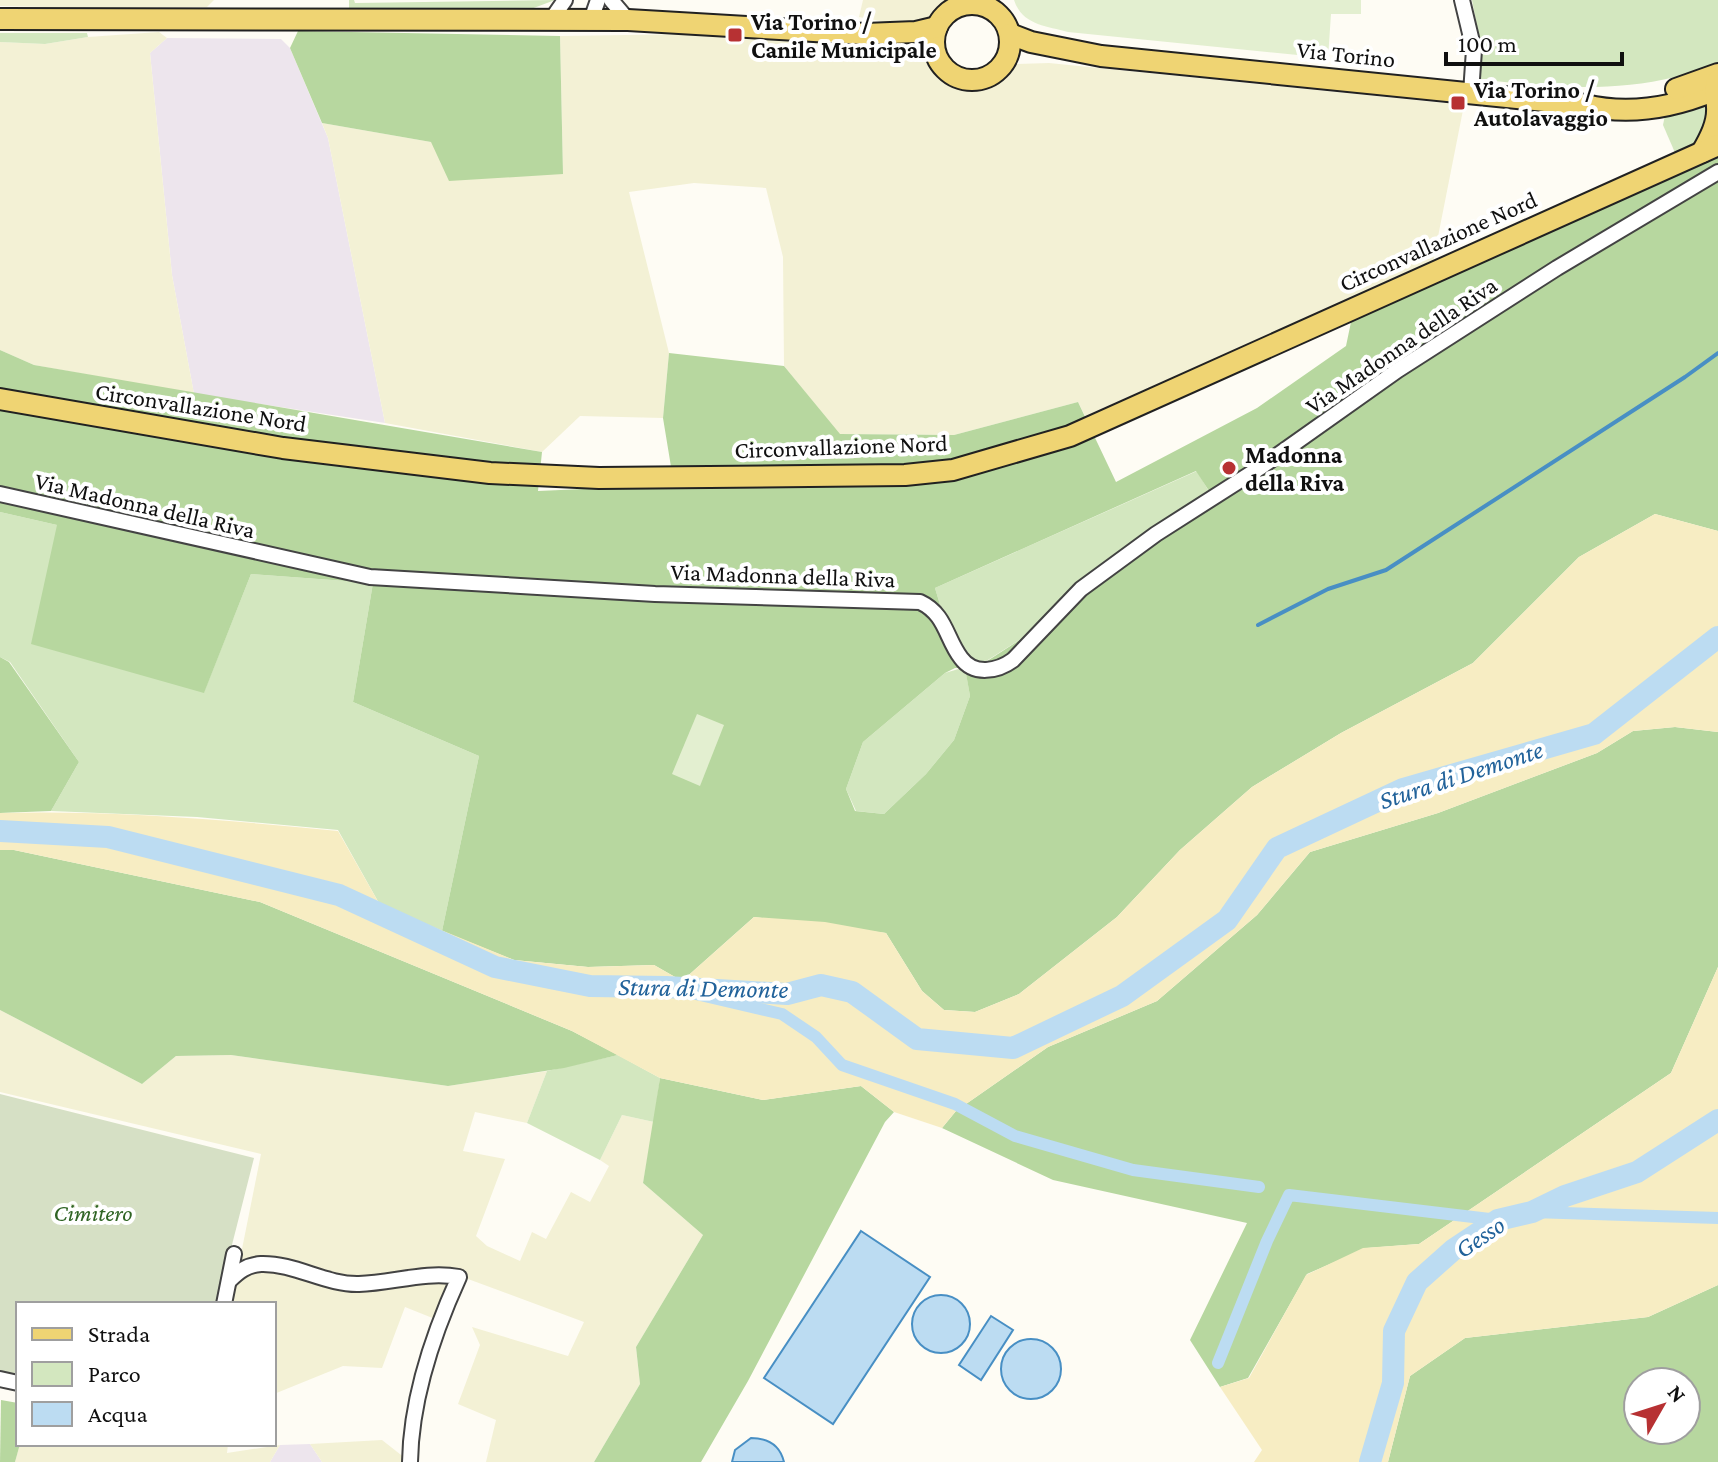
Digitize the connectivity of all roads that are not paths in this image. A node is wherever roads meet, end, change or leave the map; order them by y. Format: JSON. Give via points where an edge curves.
{"nodes":[{"id":1,"x":565,"y":0,"type":"edge"},
{"id":2,"x":584,"y":0,"type":"edge"},
{"id":3,"x":598,"y":0,"type":"edge"},
{"id":4,"x":611,"y":0,"type":"edge"},
{"id":5,"x":1462,"y":0,"type":"edge"},
{"id":6,"x":964,"y":2,"type":"edge"},
{"id":7,"x":986,"y":3,"type":"edge"},
{"id":8,"x":0,"y":19,"type":"edge"},
{"id":9,"x":551,"y":20,"type":"junction"},
{"id":10,"x":591,"y":20,"type":"junction"},
{"id":11,"x":628,"y":20,"type":"junction"},
{"id":12,"x":937,"y":27,"type":"junction"},
{"id":13,"x":865,"y":34,"type":"junction"},
{"id":14,"x":1009,"y":45,"type":"junction"},
{"id":15,"x":935,"y":50,"type":"junction"},
{"id":16,"x":1717,"y":91,"type":"edge"},
{"id":17,"x":1471,"y":93,"type":"junction"},
{"id":18,"x":1710,"y":148,"type":"edge"},
{"id":19,"x":1718,"y":172,"type":"edge"},
{"id":20,"x":0,"y":399,"type":"edge"},
{"id":21,"x":0,"y":494,"type":"edge"},
{"id":22,"x":234,"y":1254,"type":"dead end"},
{"id":23,"x":229,"y":1281,"type":"junction"},
{"id":24,"x":224,"y":1302,"type":"edge"},
{"id":25,"x":410,"y":1462,"type":"edge"}],
"edges":[{"from":1,"to":9,"type":"street"},
{"from":2,"to":10,"type":"street"},
{"from":3,"to":10,"type":"street"},
{"from":4,"to":11,"type":"street"},
{"from":5,"to":17,"type":"street","via":[[1474,50]]},
{"from":6,"to":7,"type":"main road"},
{"from":6,"to":12,"type":"main road"},
{"from":7,"to":14,"type":"main road","via":[[999,14]]},
{"from":8,"to":9,"type":"main road"},
{"from":9,"to":10,"type":"main road"},
{"from":10,"to":11,"type":"main road"},
{"from":11,"to":13,"type":"main road"},
{"from":12,"to":13,"type":"main road"},
{"from":12,"to":15,"type":"main road"},
{"from":13,"to":15,"type":"main road"},
{"from":14,"to":15,"type":"main road","via":[[993,74],[967,80],[950,73]]},
{"from":14,"to":17,"type":"main road","name":"Via Torino","via":[[1031,42],[1101,56]]},
{"from":16,"to":17,"type":"main road","name":"Via Torino","via":[[1644,109],[1606,110]]},
{"from":16,"to":18,"type":"main road"},
{"from":18,"to":20,"type":"main road","name":"Circonvallazione Nord","via":[[1070,436],[953,470],[599,478],[490,473],[283,448]]},
{"from":19,"to":21,"type":"street","name":"Via Madonna della Riva","via":[[1398,370],[1156,534],[1081,589],[1013,660],[990,671],[961,658],[948,630],[920,602],[655,594],[370,577]]},
{"from":22,"to":23,"type":"street"},
{"from":23,"to":24,"type":"street"},
{"from":23,"to":25,"type":"street","via":[[242,1269],[260,1264],[360,1284],[459,1277],[421,1382]]}]}
